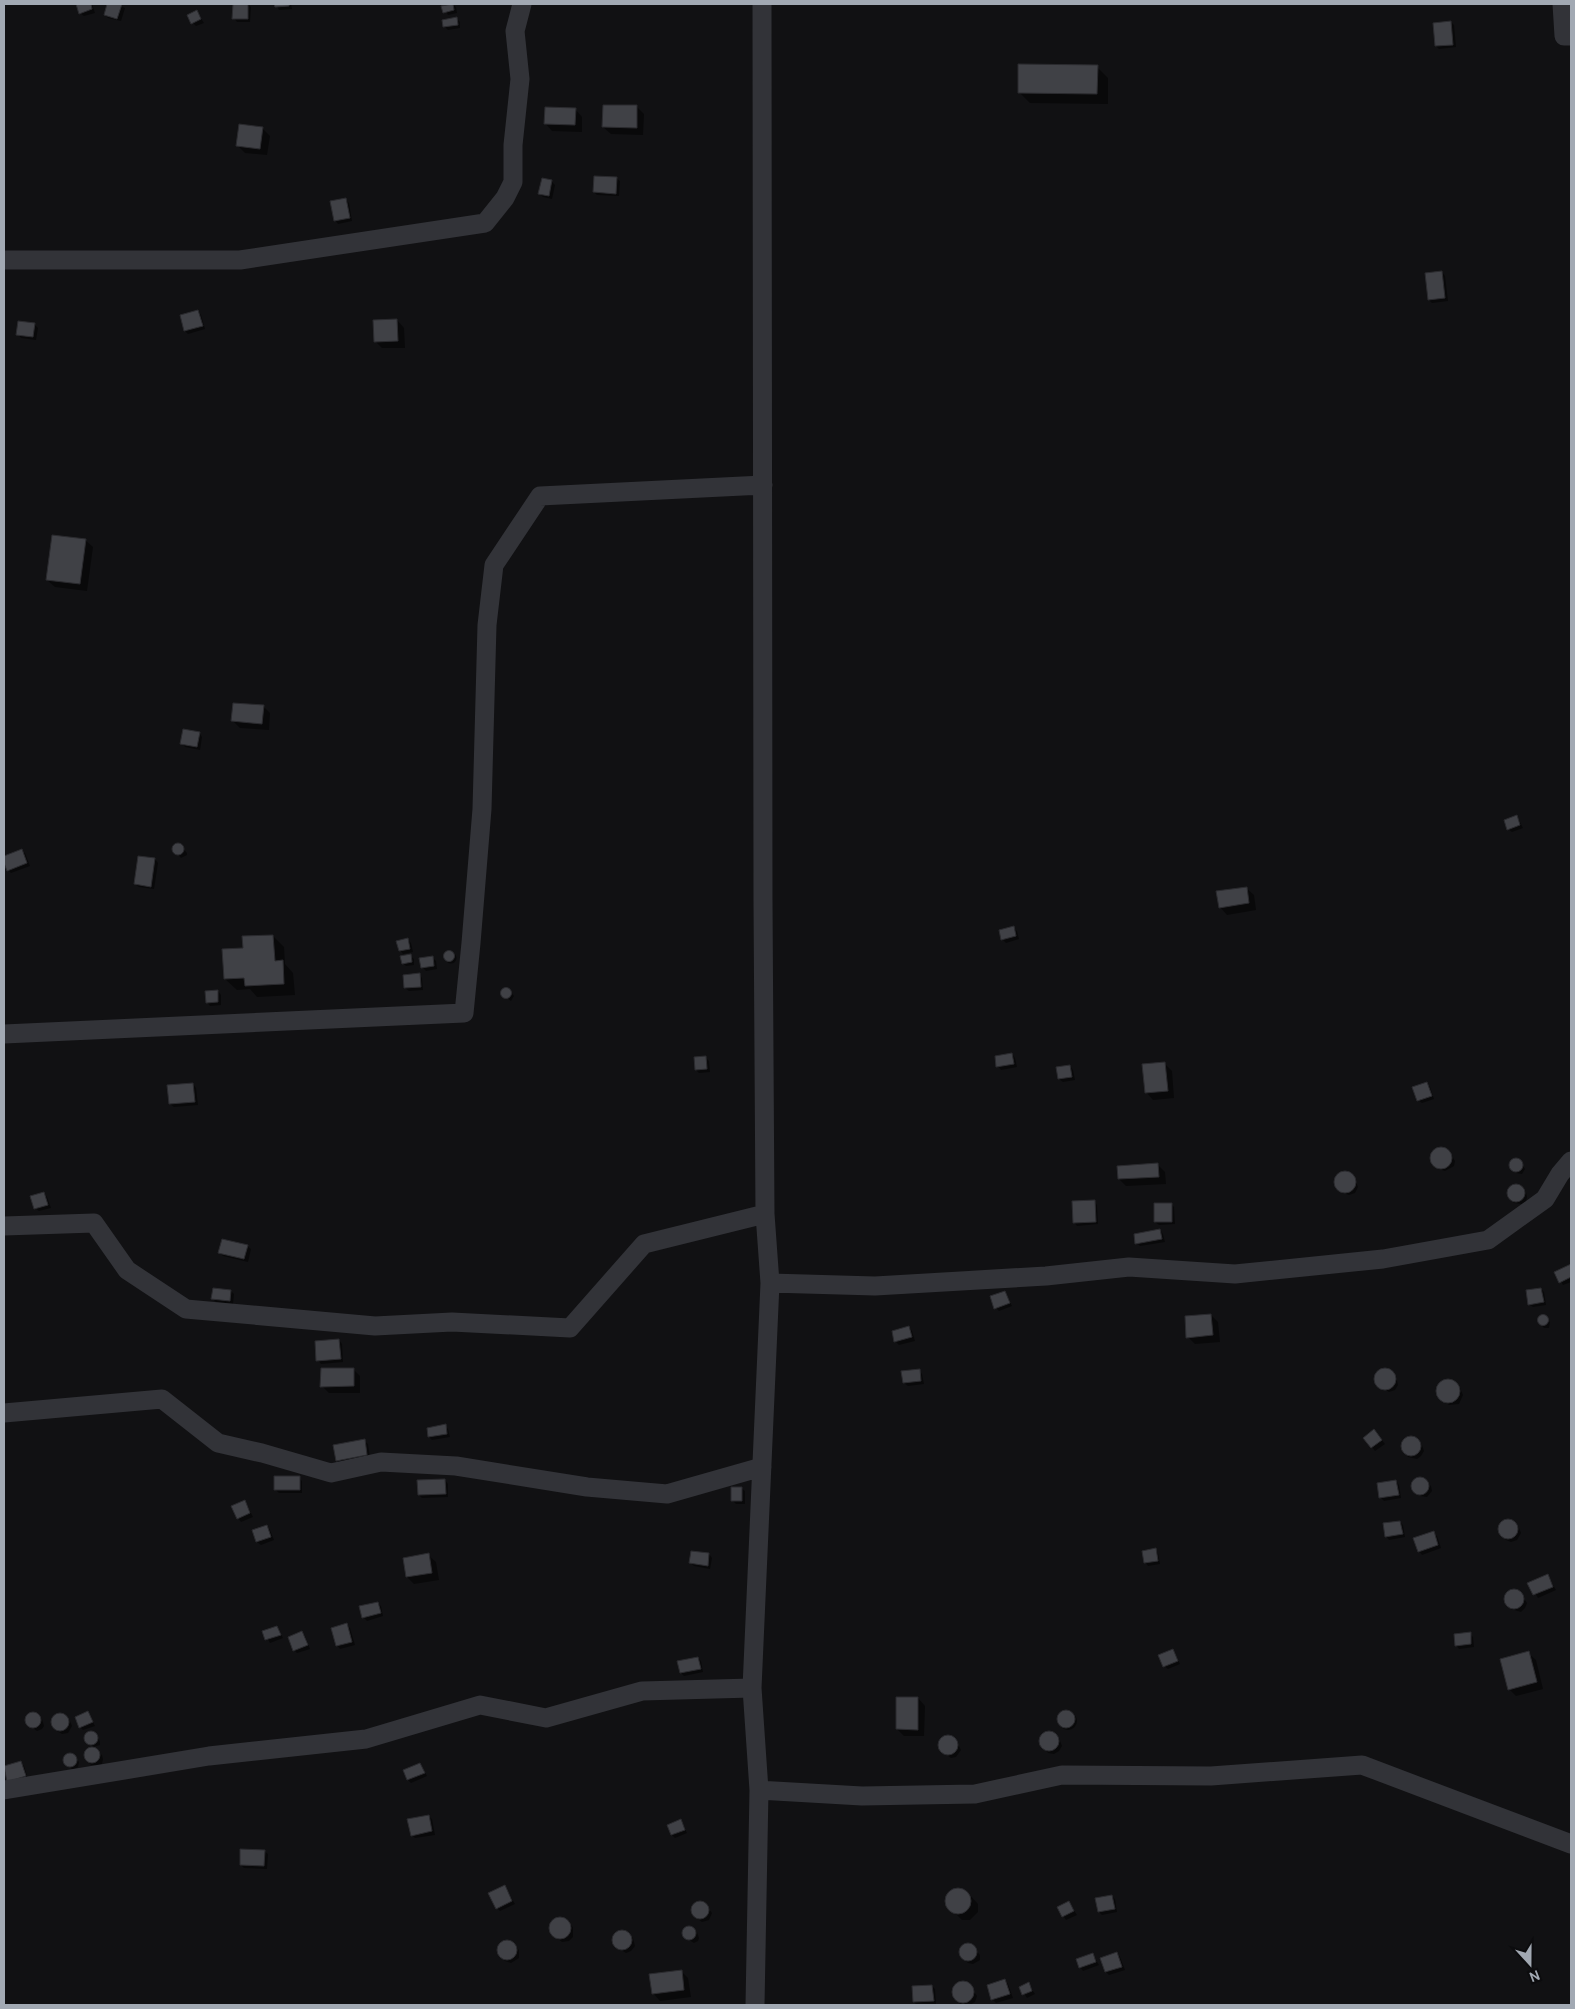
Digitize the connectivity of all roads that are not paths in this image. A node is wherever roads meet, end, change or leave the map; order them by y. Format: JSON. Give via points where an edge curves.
{"nodes":[{"id":1,"x":522,"y":4,"type":"edge"},
{"id":2,"x":762,"y":4,"type":"edge"},
{"id":3,"x":1562,"y":4,"type":"edge"},
{"id":4,"x":1571,"y":36,"type":"edge"},
{"id":5,"x":4,"y":260,"type":"edge"},
{"id":6,"x":763,"y":485,"type":"junction"},
{"id":7,"x":4,"y":1034,"type":"edge"},
{"id":8,"x":1571,"y":1161,"type":"edge"},
{"id":9,"x":765,"y":1214,"type":"junction"},
{"id":10,"x":4,"y":1226,"type":"edge"},
{"id":11,"x":770,"y":1283,"type":"junction"},
{"id":12,"x":4,"y":1413,"type":"edge"},
{"id":13,"x":762,"y":1467,"type":"junction"},
{"id":14,"x":752,"y":1688,"type":"junction"},
{"id":15,"x":4,"y":1790,"type":"edge"},
{"id":16,"x":759,"y":1790,"type":"junction"},
{"id":17,"x":1571,"y":1844,"type":"edge"},
{"id":18,"x":755,"y":2005,"type":"edge"}],
"edges":[{"from":1,"to":5,"type":"street","via":[[515,31],[520,79],[512,182],[505,198],[485,222],[240,260]]},
{"from":2,"to":6,"type":"street"},
{"from":3,"to":4,"type":"street","via":[[1564,36]]},
{"from":6,"to":7,"type":"street","via":[[540,496],[494,565],[487,624],[482,810],[464,1013]]},
{"from":6,"to":9,"type":"street"},
{"from":8,"to":11,"type":"street","via":[[1545,1199],[1488,1240],[1383,1259],[1235,1274],[1129,1267],[1046,1276],[875,1286]]},
{"from":9,"to":10,"type":"street","via":[[644,1244],[570,1328],[452,1322],[375,1326],[186,1309],[127,1270],[94,1222]]},
{"from":9,"to":11,"type":"street"},
{"from":11,"to":13,"type":"street"},
{"from":12,"to":13,"type":"street","via":[[162,1399],[218,1443],[331,1473],[381,1462],[456,1466],[587,1487],[667,1494]]},
{"from":13,"to":14,"type":"street"},
{"from":14,"to":15,"type":"street","via":[[642,1691],[546,1718],[480,1705],[366,1739],[209,1756]]},
{"from":14,"to":16,"type":"street"},
{"from":16,"to":17,"type":"street","via":[[862,1796],[975,1794],[1062,1775],[1211,1776],[1362,1765]]},
{"from":16,"to":18,"type":"street"}]}
